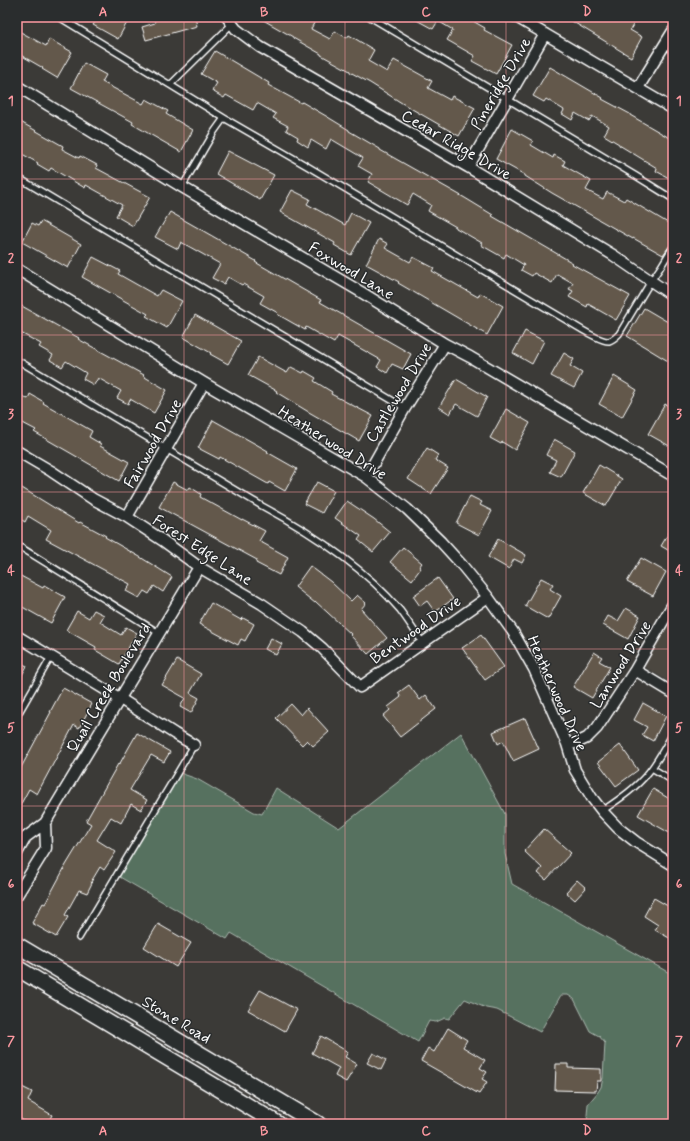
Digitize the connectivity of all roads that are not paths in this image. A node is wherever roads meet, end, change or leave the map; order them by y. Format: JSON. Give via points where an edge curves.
{"nodes":[{"id":1,"x":59,"y":17,"type":"edge"},
{"id":2,"x":370,"y":17,"type":"edge"},
{"id":3,"x":516,"y":17,"type":"edge"},
{"id":4,"x":666,"y":17,"type":"edge"},
{"id":5,"x":229,"y":20,"type":"edge"},
{"id":6,"x":673,"y":21,"type":"edge"},
{"id":7,"x":673,"y":31,"type":"edge"},
{"id":8,"x":545,"y":34,"type":"junction"},
{"id":9,"x":170,"y":85,"type":"junction"},
{"id":10,"x":17,"y":86,"type":"edge"},
{"id":11,"x":638,"y":88,"type":"junction"},
{"id":12,"x":507,"y":100,"type":"junction"},
{"id":13,"x":673,"y":109,"type":"edge"},
{"id":14,"x":224,"y":118,"type":"junction"},
{"id":15,"x":468,"y":167,"type":"junction"},
{"id":16,"x":17,"y":177,"type":"edge"},
{"id":17,"x":182,"y":187,"type":"junction"},
{"id":18,"x":673,"y":199,"type":"edge"},
{"id":19,"x":673,"y":246,"type":"edge"},
{"id":20,"x":17,"y":269,"type":"edge"},
{"id":21,"x":651,"y":281,"type":"junction"},
{"id":22,"x":673,"y":296,"type":"edge"},
{"id":23,"x":445,"y":344,"type":"junction"},
{"id":24,"x":17,"y":360,"type":"edge"},
{"id":25,"x":204,"y":383,"type":"junction"},
{"id":26,"x":405,"y":408,"type":"junction"},
{"id":27,"x":166,"y":448,"type":"junction"},
{"id":28,"x":17,"y":451,"type":"edge"},
{"id":29,"x":673,"y":476,"type":"edge"},
{"id":30,"x":366,"y":477,"type":"junction"},
{"id":31,"x":127,"y":517,"type":"junction"},
{"id":32,"x":17,"y":545,"type":"edge"},
{"id":33,"x":198,"y":567,"type":"junction"},
{"id":34,"x":488,"y":597,"type":"junction"},
{"id":35,"x":673,"y":604,"type":"edge"},
{"id":36,"x":159,"y":633,"type":"junction"},
{"id":37,"x":17,"y":636,"type":"edge"},
{"id":38,"x":423,"y":642,"type":"junction"},
{"id":39,"x":51,"y":657,"type":"junction"},
{"id":40,"x":635,"y":670,"type":"junction"},
{"id":41,"x":360,"y":687,"type":"joint"},
{"id":42,"x":673,"y":693,"type":"edge"},
{"id":43,"x":119,"y":698,"type":"junction"},
{"id":44,"x":17,"y":716,"type":"edge"},
{"id":45,"x":673,"y":733,"type":"edge"},
{"id":46,"x":566,"y":744,"type":"junction"},
{"id":47,"x":194,"y":745,"type":"joint"},
{"id":48,"x":652,"y":768,"type":"junction"},
{"id":49,"x":673,"y":780,"type":"edge"},
{"id":50,"x":602,"y":811,"type":"junction"},
{"id":51,"x":45,"y":824,"type":"junction"},
{"id":52,"x":17,"y":853,"type":"edge"},
{"id":53,"x":673,"y":865,"type":"edge"},
{"id":54,"x":17,"y":895,"type":"edge"},
{"id":55,"x":79,"y":938,"type":"dead end"},
{"id":56,"x":17,"y":945,"type":"edge"},
{"id":57,"x":17,"y":968,"type":"edge"},
{"id":58,"x":167,"y":1034,"type":"junction"},
{"id":59,"x":157,"y":1052,"type":"junction"},
{"id":60,"x":278,"y":1124,"type":"edge"},
{"id":61,"x":318,"y":1124,"type":"edge"}],
"edges":[{"from":1,"to":9,"type":"lane"},
{"from":2,"to":12,"type":"lane"},
{"from":3,"to":8,"type":"street"},
{"from":4,"to":6,"type":"lane"},
{"from":5,"to":9,"type":"lane"},
{"from":5,"to":15,"type":"street","name":"Cedar Ridge Drive","via":[[236,29],[279,58]]},
{"from":7,"to":11,"type":"street"},
{"from":8,"to":11,"type":"street"},
{"from":8,"to":12,"type":"street","name":"Pineridge Drive"},
{"from":9,"to":14,"type":"lane"},
{"from":10,"to":17,"type":"street","name":"Foxwood Lane"},
{"from":11,"to":13,"type":"street"},
{"from":12,"to":15,"type":"street","name":"Pineridge Drive"},
{"from":12,"to":18,"type":"lane"},
{"from":14,"to":17,"type":"lane"},
{"from":14,"to":21,"type":"lane","via":[[599,339],[613,340],[619,334]]},
{"from":15,"to":21,"type":"street","name":"Cedar Ridge Drive"},
{"from":16,"to":26,"type":"lane"},
{"from":17,"to":23,"type":"street","name":"Foxwood Lane"},
{"from":19,"to":21,"type":"lane"},
{"from":20,"to":25,"type":"street","name":"Heatherwood Drive"},
{"from":21,"to":22,"type":"street","name":"Cedar Ridge Drive"},
{"from":23,"to":26,"type":"street","name":"Castlewood Drive"},
{"from":23,"to":29,"type":"street","name":"Foxwood Lane"},
{"from":24,"to":27,"type":"lane"},
{"from":25,"to":27,"type":"street","name":"Fairwood Drive"},
{"from":25,"to":30,"type":"street","name":"Heatherwood Drive"},
{"from":26,"to":30,"type":"street","name":"Castlewood Drive"},
{"from":27,"to":31,"type":"street","name":"Fairwood Drive"},
{"from":27,"to":38,"type":"lane","via":[[289,520],[339,554],[400,610]]},
{"from":28,"to":31,"type":"street","name":"Forest Edge Lane","via":[[93,499]]},
{"from":30,"to":34,"type":"street","name":"Heatherwood Drive","via":[[407,509],[441,542]]},
{"from":31,"to":33,"type":"street","name":"Forest Edge Lane"},
{"from":32,"to":36,"type":"lane"},
{"from":33,"to":36,"type":"street","name":"Quail Creek Boulevard"},
{"from":33,"to":41,"type":"street","name":"Forest Edge Lane","via":[[262,604],[303,632]]},
{"from":34,"to":38,"type":"street","name":"Bentwood Drive"},
{"from":34,"to":46,"type":"street","name":"Heatherwood Drive","via":[[513,632],[534,669]]},
{"from":35,"to":40,"type":"street","name":"Lanwood Drive"},
{"from":36,"to":43,"type":"street","name":"Quail Creek Boulevard"},
{"from":37,"to":39,"type":"street"},
{"from":38,"to":41,"type":"street","name":"Bentwood Drive"},
{"from":39,"to":43,"type":"street"},
{"from":39,"to":44,"type":"lane"},
{"from":40,"to":42,"type":"street"},
{"from":40,"to":46,"type":"street","name":"Lanwood Drive","via":[[598,728],[582,741]]},
{"from":43,"to":47,"type":"street"},
{"from":43,"to":51,"type":"street","name":"Quail Creek Boulevard"},
{"from":45,"to":48,"type":"lane"},
{"from":46,"to":50,"type":"street","name":"Heatherwood Drive","via":[[575,770]]},
{"from":47,"to":55,"type":"lane"},
{"from":48,"to":49,"type":"lane"},
{"from":48,"to":50,"type":"lane","via":[[630,791]]},
{"from":50,"to":53,"type":"street","name":"Heatherwood Drive","via":[[636,842]]},
{"from":51,"to":52,"type":"street","name":"Quail Creek Boulevard","via":[[26,837]]},
{"from":51,"to":54,"type":"street","via":[[46,848]]},
{"from":56,"to":58,"type":"main road","name":"Stone Road"},
{"from":57,"to":59,"type":"main road"},
{"from":58,"to":59,"type":"main road"},
{"from":58,"to":61,"type":"main road","name":"Stone Road"},
{"from":59,"to":60,"type":"main road"}]}
